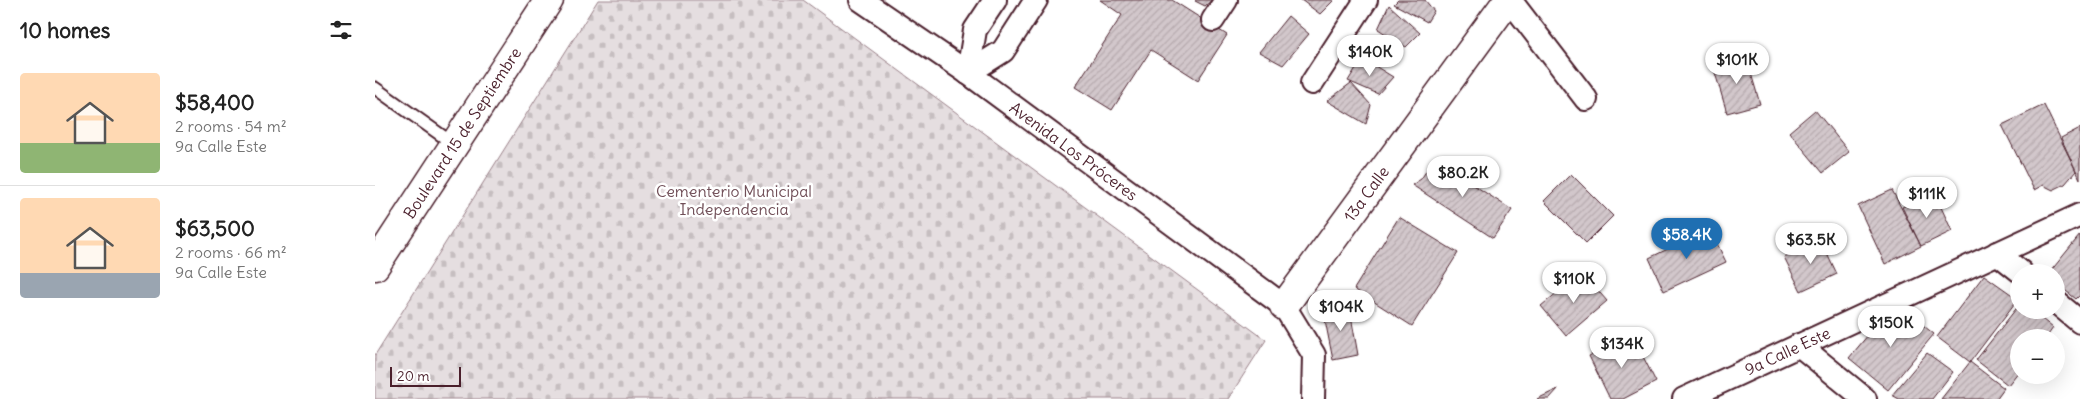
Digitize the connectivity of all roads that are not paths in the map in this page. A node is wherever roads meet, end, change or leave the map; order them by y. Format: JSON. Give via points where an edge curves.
{"nodes":[{"id":1,"x":549,"y":0,"type":"edge"},
{"id":2,"x":861,"y":0,"type":"edge"},
{"id":3,"x":995,"y":0,"type":"edge"},
{"id":4,"x":1036,"y":0,"type":"edge"},
{"id":5,"x":1226,"y":0,"type":"edge"},
{"id":6,"x":1366,"y":0,"type":"edge"},
{"id":7,"x":1509,"y":0,"type":"edge"},
{"id":8,"x":1213,"y":20,"type":"dead end"},
{"id":9,"x":968,"y":73,"type":"junction"},
{"id":10,"x":1312,"y":83,"type":"dead end"},
{"id":11,"x":375,"y":88,"type":"edge"},
{"id":12,"x":1586,"y":98,"type":"dead end"},
{"id":13,"x":455,"y":146,"type":"junction"},
{"id":14,"x":2080,"y":215,"type":"edge"},
{"id":15,"x":1997,"y":253,"type":"junction"},
{"id":16,"x":2011,"y":264,"type":"edge"},
{"id":17,"x":375,"y":266,"type":"edge"},
{"id":18,"x":1284,"y":306,"type":"junction"},
{"id":19,"x":2065,"y":310,"type":"edge"},
{"id":20,"x":2080,"y":322,"type":"edge"},
{"id":21,"x":1799,"y":345,"type":"junction"},
{"id":22,"x":1313,"y":399,"type":"edge"},
{"id":23,"x":1684,"y":399,"type":"edge"},
{"id":24,"x":1865,"y":399,"type":"edge"}],
"edges":[{"from":1,"to":13,"type":"street","name":"Boulevard 15 de Septiembre"},
{"from":2,"to":9,"type":"street","name":"Avenida Los Próceres"},
{"from":3,"to":9,"type":"street","via":[[975,30]]},
{"from":4,"to":9,"type":"street","via":[[1003,50]]},
{"from":5,"to":8,"type":"street"},
{"from":6,"to":10,"type":"street"},
{"from":7,"to":12,"type":"street"},
{"from":7,"to":18,"type":"street","name":"13a Calle"},
{"from":9,"to":18,"type":"street","name":"Avenida Los Próceres"},
{"from":11,"to":13,"type":"lane"},
{"from":13,"to":17,"type":"street","name":"Boulevard 15 de Septiembre"},
{"from":14,"to":15,"type":"street","name":"9a Calle Este"},
{"from":15,"to":16,"type":"street"},
{"from":15,"to":21,"type":"street","name":"9a Calle Este"},
{"from":18,"to":22,"type":"street","via":[[1313,355]]},
{"from":19,"to":20,"type":"street"},
{"from":21,"to":23,"type":"street","name":"9a Calle Este"},
{"from":21,"to":24,"type":"street"}]}
